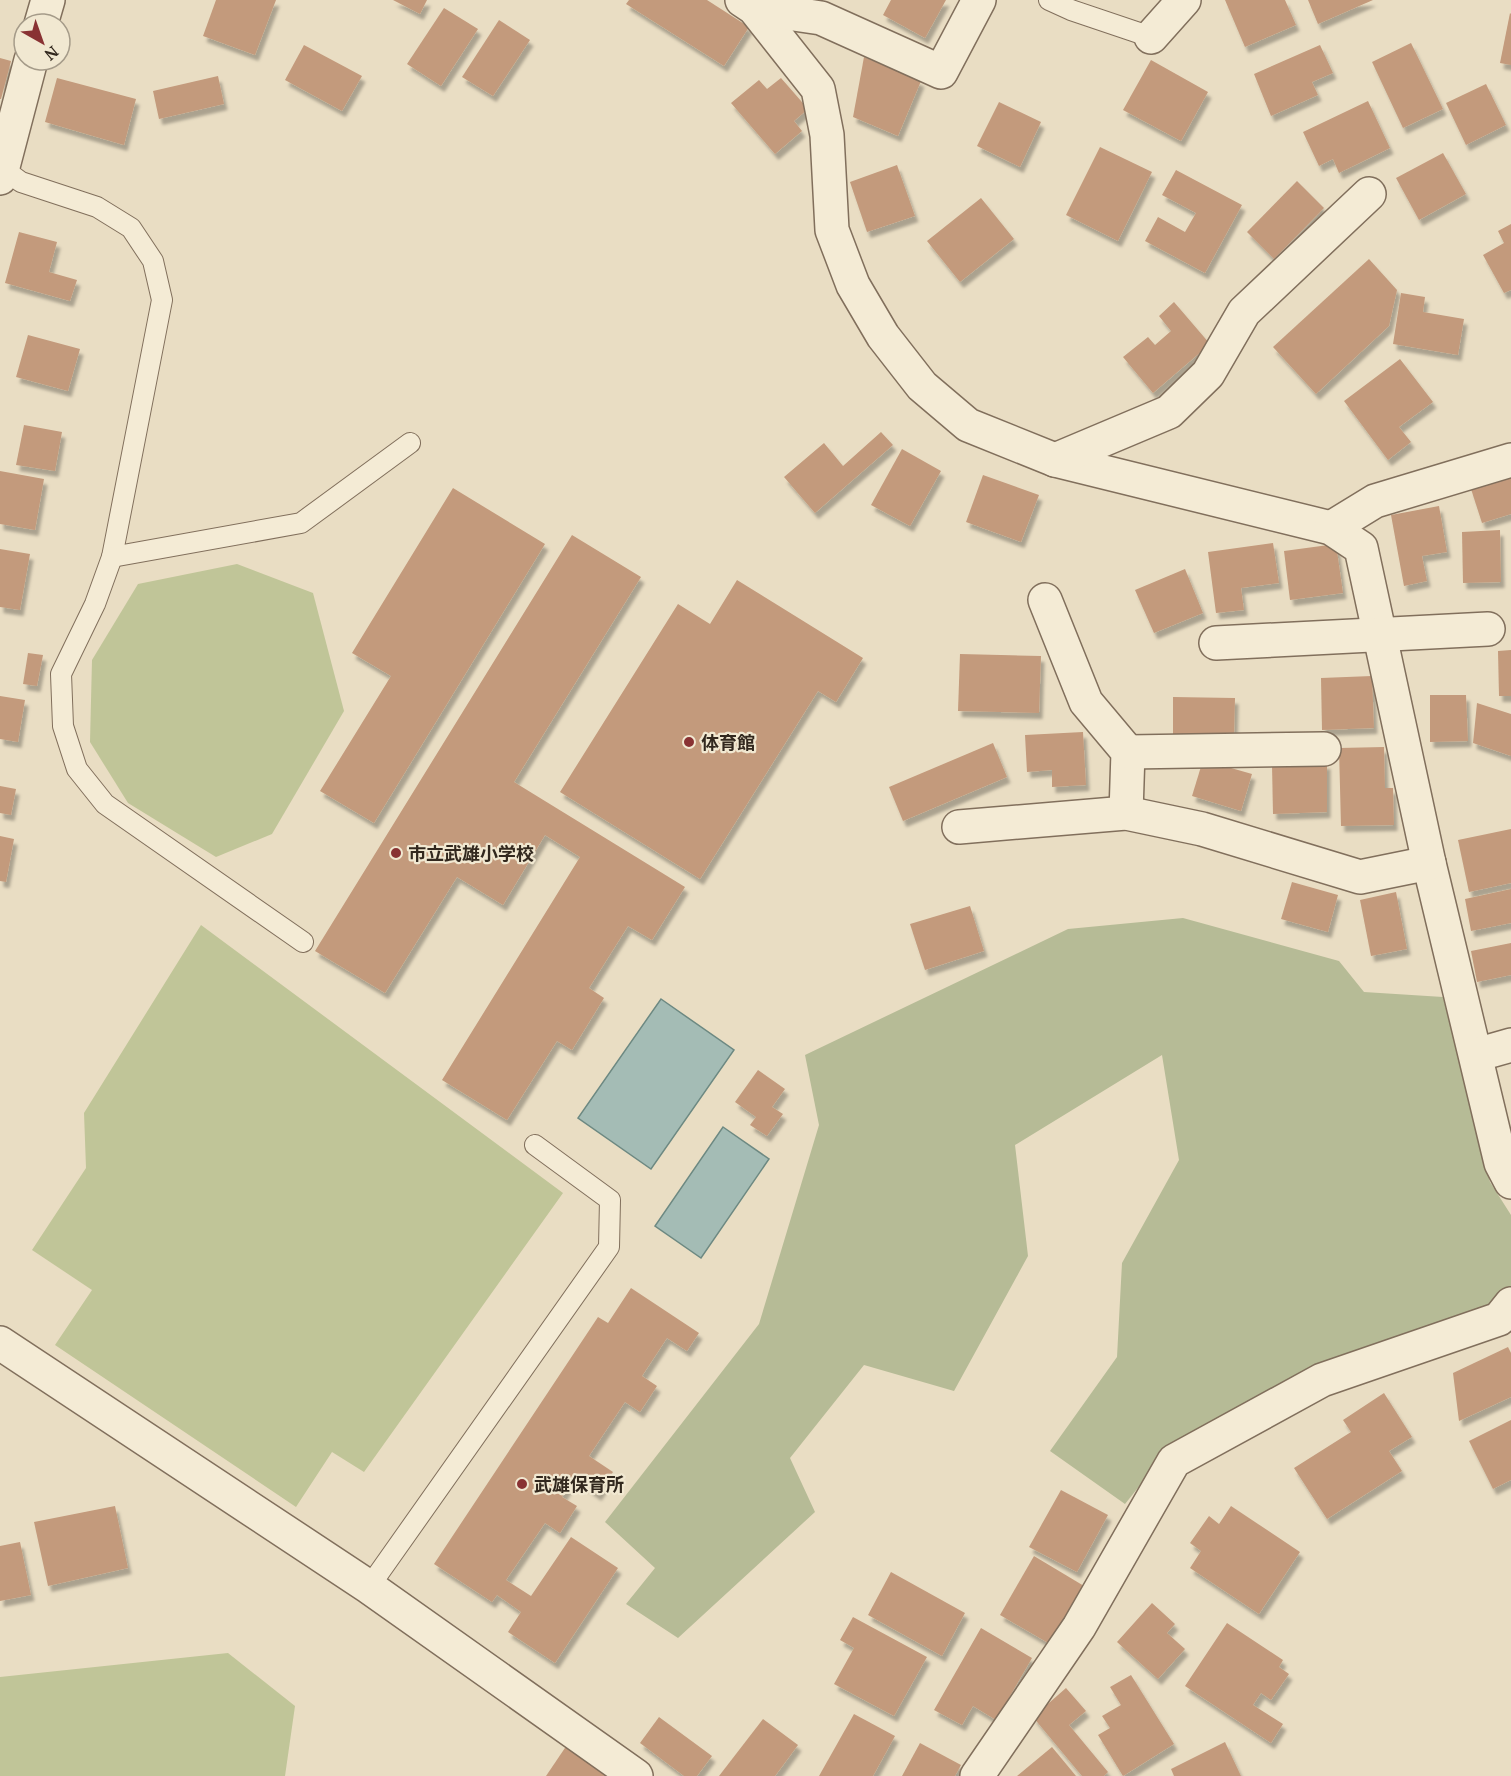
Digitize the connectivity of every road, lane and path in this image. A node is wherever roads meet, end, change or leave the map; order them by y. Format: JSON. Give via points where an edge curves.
{"nodes":[{"id":1,"x":979,"y":0,"type":"edge"},
{"id":2,"x":1049,"y":0,"type":"edge"},
{"id":3,"x":1184,"y":0,"type":"edge"},
{"id":4,"x":748,"y":4,"type":"edge"},
{"id":5,"x":1151,"y":37,"type":"joint"},
{"id":6,"x":29,"y":72,"type":"edge"},
{"id":7,"x":1,"y":171,"type":"edge"},
{"id":8,"x":1369,"y":194,"type":"dead end"},
{"id":9,"x":410,"y":443,"type":"dead end"},
{"id":10,"x":1055,"y":460,"type":"junction"},
{"id":11,"x":1511,"y":460,"type":"edge"},
{"id":12,"x":1331,"y":528,"type":"junction"},
{"id":13,"x":111,"y":557,"type":"junction"},
{"id":14,"x":1045,"y":600,"type":"dead end"},
{"id":15,"x":1488,"y":629,"type":"dead end"},
{"id":16,"x":1381,"y":635,"type":"junction"},
{"id":17,"x":1216,"y":644,"type":"dead end"},
{"id":18,"x":1324,"y":749,"type":"dead end"},
{"id":19,"x":1128,"y":752,"type":"junction"},
{"id":20,"x":1126,"y":813,"type":"junction"},
{"id":21,"x":959,"y":827,"type":"dead end"},
{"id":22,"x":1429,"y":863,"type":"junction"},
{"id":23,"x":303,"y":942,"type":"dead end"},
{"id":24,"x":1511,"y":1045,"type":"edge"},
{"id":25,"x":1476,"y":1055,"type":"junction"},
{"id":26,"x":535,"y":1145,"type":"dead end"},
{"id":27,"x":1511,"y":1182,"type":"edge"},
{"id":28,"x":1511,"y":1304,"type":"edge"},
{"id":29,"x":0,"y":1343,"type":"edge"},
{"id":30,"x":369,"y":1587,"type":"junction"},
{"id":31,"x":636,"y":1776,"type":"edge"},
{"id":32,"x":977,"y":1776,"type":"edge"}],
"edges":[{"from":1,"to":4,"type":"street","via":[[941,72],[821,18]]},
{"from":2,"to":5,"type":"lane"},
{"from":3,"to":5,"type":"street"},
{"from":4,"to":10,"type":"street","via":[[818,89],[827,135],[832,230],[853,285],[883,336],[922,386],[968,426]]},
{"from":6,"to":7,"type":"street"},
{"from":7,"to":13,"type":"lane","via":[[21,182],[97,207],[131,228],[153,261],[162,300]]},
{"from":8,"to":10,"type":"street","via":[[1244,312],[1208,374],[1169,412]]},
{"from":9,"to":13,"type":"lane","via":[[300,523]]},
{"from":10,"to":12,"type":"street"},
{"from":11,"to":12,"type":"street","via":[[1375,501]]},
{"from":12,"to":16,"type":"street","via":[[1361,548]]},
{"from":13,"to":23,"type":"lane","via":[[95,604],[61,674],[63,726],[77,769],[105,804]]},
{"from":14,"to":19,"type":"street","via":[[1086,702]]},
{"from":15,"to":16,"type":"street"},
{"from":16,"to":17,"type":"street"},
{"from":16,"to":22,"type":"street"},
{"from":18,"to":19,"type":"street"},
{"from":19,"to":20,"type":"street"},
{"from":20,"to":21,"type":"street"},
{"from":20,"to":22,"type":"street","via":[[1202,828],[1360,877]]},
{"from":22,"to":25,"type":"street"},
{"from":24,"to":25,"type":"street"},
{"from":25,"to":27,"type":"street","via":[[1500,1163]]},
{"from":26,"to":30,"type":"lane","via":[[610,1200],[609,1247]]},
{"from":28,"to":32,"type":"street","via":[[1499,1318],[1322,1380],[1174,1461],[1079,1626]]},
{"from":29,"to":30,"type":"street"},
{"from":30,"to":31,"type":"street"}]}
